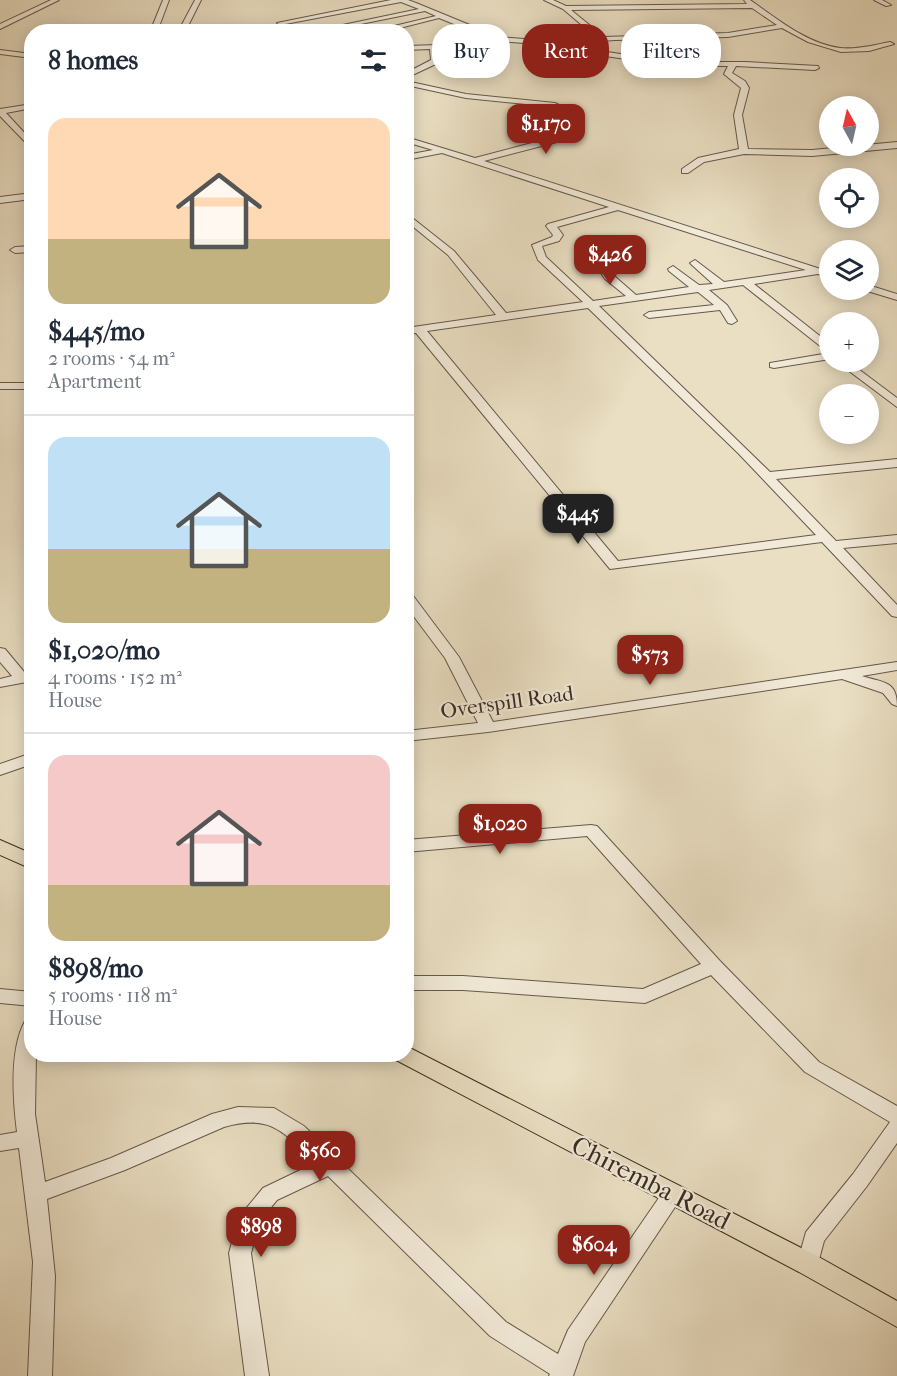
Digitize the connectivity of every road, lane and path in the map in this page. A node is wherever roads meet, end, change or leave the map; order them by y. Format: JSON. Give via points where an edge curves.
{"nodes":[{"id":1,"x":56,"y":0,"type":"edge"},
{"id":2,"x":166,"y":0,"type":"edge"},
{"id":3,"x":198,"y":0,"type":"edge"},
{"id":4,"x":402,"y":0,"type":"edge"},
{"id":5,"x":547,"y":0,"type":"edge"},
{"id":6,"x":746,"y":0,"type":"edge"},
{"id":7,"x":877,"y":0,"type":"edge"},
{"id":8,"x":888,"y":5,"type":"dead end"},
{"id":9,"x":753,"y":6,"type":"junction"},
{"id":10,"x":565,"y":8,"type":"junction"},
{"id":11,"x":427,"y":9,"type":"junction"},
{"id":12,"x":443,"y":16,"type":"junction"},
{"id":13,"x":156,"y":24,"type":"edge"},
{"id":14,"x":185,"y":24,"type":"edge"},
{"id":15,"x":294,"y":24,"type":"edge"},
{"id":16,"x":351,"y":24,"type":"edge"},
{"id":17,"x":408,"y":24,"type":"edge"},
{"id":18,"x":456,"y":24,"type":"edge"},
{"id":19,"x":584,"y":24,"type":"edge"},
{"id":20,"x":782,"y":26,"type":"junction"},
{"id":21,"x":0,"y":27,"type":"edge"},
{"id":22,"x":609,"y":39,"type":"edge"},
{"id":23,"x":890,"y":44,"type":"dead end"},
{"id":24,"x":432,"y":47,"type":"edge"},
{"id":25,"x":414,"y":48,"type":"edge"},
{"id":26,"x":0,"y":52,"type":"edge"},
{"id":27,"x":609,"y":53,"type":"edge"},
{"id":28,"x":24,"y":55,"type":"edge"},
{"id":29,"x":432,"y":63,"type":"edge"},
{"id":30,"x":733,"y":64,"type":"junction"},
{"id":31,"x":815,"y":68,"type":"dead end"},
{"id":32,"x":414,"y":72,"type":"edge"},
{"id":33,"x":414,"y":86,"type":"edge"},
{"id":34,"x":555,"y":105,"type":"dead end"},
{"id":35,"x":24,"y":107,"type":"edge"},
{"id":36,"x":0,"y":111,"type":"edge"},
{"id":37,"x":578,"y":125,"type":"dead end"},
{"id":38,"x":24,"y":138,"type":"edge"},
{"id":39,"x":414,"y":142,"type":"edge"},
{"id":40,"x":897,"y":145,"type":"edge"},
{"id":41,"x":442,"y":151,"type":"junction"},
{"id":42,"x":744,"y":151,"type":"junction"},
{"id":43,"x":414,"y":156,"type":"edge"},
{"id":44,"x":475,"y":161,"type":"junction"},
{"id":45,"x":685,"y":171,"type":"dead end"},
{"id":46,"x":24,"y":197,"type":"edge"},
{"id":47,"x":0,"y":200,"type":"edge"},
{"id":48,"x":619,"y":207,"type":"junction"},
{"id":49,"x":414,"y":222,"type":"edge"},
{"id":50,"x":24,"y":249,"type":"edge"},
{"id":51,"x":15,"y":250,"type":"dead end"},
{"id":52,"x":695,"y":263,"type":"dead end"},
{"id":53,"x":673,"y":269,"type":"dead end"},
{"id":54,"x":604,"y":270,"type":"dead end"},
{"id":55,"x":818,"y":272,"type":"joint"},
{"id":56,"x":745,"y":282,"type":"junction"},
{"id":57,"x":722,"y":286,"type":"junction"},
{"id":58,"x":699,"y":289,"type":"junction"},
{"id":59,"x":879,"y":291,"type":"edge"},
{"id":60,"x":633,"y":297,"type":"junction"},
{"id":61,"x":897,"y":297,"type":"edge"},
{"id":62,"x":588,"y":304,"type":"junction"},
{"id":63,"x":723,"y":308,"type":"junction"},
{"id":64,"x":649,"y":315,"type":"dead end"},
{"id":65,"x":503,"y":316,"type":"junction"},
{"id":66,"x":732,"y":321,"type":"dead end"},
{"id":67,"x":414,"y":330,"type":"edge"},
{"id":68,"x":414,"y":331,"type":"edge"},
{"id":69,"x":819,"y":341,"type":"edge"},
{"id":70,"x":819,"y":358,"type":"edge"},
{"id":71,"x":774,"y":366,"type":"dead end"},
{"id":72,"x":856,"y":372,"type":"edge"},
{"id":73,"x":0,"y":386,"type":"edge"},
{"id":74,"x":24,"y":386,"type":"edge"},
{"id":75,"x":897,"y":404,"type":"edge"},
{"id":76,"x":897,"y":463,"type":"edge"},
{"id":77,"x":768,"y":476,"type":"junction"},
{"id":78,"x":897,"y":539,"type":"edge"},
{"id":79,"x":828,"y":541,"type":"junction"},
{"id":80,"x":414,"y":607,"type":"edge"},
{"id":81,"x":897,"y":613,"type":"edge"},
{"id":82,"x":0,"y":652,"type":"edge"},
{"id":83,"x":897,"y":666,"type":"edge"},
{"id":84,"x":24,"y":675,"type":"edge"},
{"id":85,"x":845,"y":675,"type":"junction"},
{"id":86,"x":24,"y":677,"type":"edge"},
{"id":87,"x":0,"y":683,"type":"edge"},
{"id":88,"x":897,"y":700,"type":"edge"},
{"id":89,"x":488,"y":727,"type":"junction"},
{"id":90,"x":414,"y":735,"type":"edge"},
{"id":91,"x":24,"y":761,"type":"edge"},
{"id":92,"x":0,"y":770,"type":"edge"},
{"id":93,"x":414,"y":845,"type":"edge"},
{"id":94,"x":0,"y":847,"type":"edge"},
{"id":95,"x":24,"y":858,"type":"edge"},
{"id":96,"x":714,"y":966,"type":"junction"},
{"id":97,"x":414,"y":983,"type":"edge"},
{"id":98,"x":0,"y":996,"type":"edge"},
{"id":99,"x":24,"y":998,"type":"edge"},
{"id":100,"x":414,"y":1059,"type":"edge"},
{"id":101,"x":25,"y":1062,"type":"edge"},
{"id":102,"x":897,"y":1116,"type":"edge"},
{"id":103,"x":897,"y":1127,"type":"edge"},
{"id":104,"x":28,"y":1138,"type":"junction"},
{"id":105,"x":0,"y":1143,"type":"edge"},
{"id":106,"x":330,"y":1165,"type":"junction"},
{"id":107,"x":38,"y":1194,"type":"junction"},
{"id":108,"x":672,"y":1195,"type":"junction"},
{"id":109,"x":808,"y":1264,"type":"junction"},
{"id":110,"x":897,"y":1315,"type":"edge"},
{"id":111,"x":562,"y":1373,"type":"edge"},
{"id":112,"x":40,"y":1376,"type":"edge"},
{"id":113,"x":257,"y":1376,"type":"edge"}],
"edges":[{"from":1,"to":21,"type":"street"},
{"from":2,"to":13,"type":"street"},
{"from":3,"to":14,"type":"street"},
{"from":4,"to":11,"type":"street"},
{"from":4,"to":15,"type":"street"},
{"from":5,"to":10,"type":"street"},
{"from":6,"to":9,"type":"street"},
{"from":7,"to":8,"type":"street"},
{"from":9,"to":10,"type":"street"},
{"from":9,"to":20,"type":"street"},
{"from":10,"to":19,"type":"street"},
{"from":11,"to":12,"type":"street"},
{"from":11,"to":16,"type":"street"},
{"from":12,"to":17,"type":"street"},
{"from":12,"to":18,"type":"street"},
{"from":20,"to":22,"type":"street","via":[[728,35]]},
{"from":20,"to":23,"type":"street","via":[[834,49],[868,49]]},
{"from":24,"to":25,"type":"street"},
{"from":26,"to":28,"type":"street"},
{"from":27,"to":30,"type":"street","via":[[674,64]]},
{"from":29,"to":32,"type":"street"},
{"from":30,"to":31,"type":"street"},
{"from":30,"to":42,"type":"street","via":[[728,74],[745,88],[738,115]]},
{"from":33,"to":34,"type":"street","via":[[472,97]]},
{"from":35,"to":36,"type":"street"},
{"from":36,"to":38,"type":"street"},
{"from":37,"to":44,"type":"street","via":[[579,130],[573,135]]},
{"from":39,"to":41,"type":"street"},
{"from":40,"to":42,"type":"street","via":[[818,153]]},
{"from":41,"to":43,"type":"street"},
{"from":41,"to":44,"type":"street"},
{"from":42,"to":45,"type":"street","via":[[701,160]]},
{"from":44,"to":48,"type":"street"},
{"from":46,"to":47,"type":"street"},
{"from":48,"to":55,"type":"street"},
{"from":48,"to":62,"type":"street","via":[[551,225],[556,238],[537,245],[541,258]]},
{"from":49,"to":65,"type":"street","via":[[452,253]]},
{"from":50,"to":51,"type":"street"},
{"from":52,"to":57,"type":"street"},
{"from":53,"to":58,"type":"street"},
{"from":54,"to":60,"type":"street"},
{"from":55,"to":56,"type":"street"},
{"from":56,"to":57,"type":"street"},
{"from":56,"to":69,"type":"street"},
{"from":57,"to":58,"type":"street"},
{"from":58,"to":60,"type":"street"},
{"from":58,"to":63,"type":"street"},
{"from":59,"to":61,"type":"street"},
{"from":60,"to":62,"type":"street"},
{"from":62,"to":65,"type":"street"},
{"from":62,"to":77,"type":"street"},
{"from":63,"to":64,"type":"street"},
{"from":63,"to":66,"type":"street"},
{"from":65,"to":67,"type":"street"},
{"from":68,"to":79,"type":"street","via":[[615,566]]},
{"from":70,"to":71,"type":"street"},
{"from":72,"to":75,"type":"street"},
{"from":73,"to":74,"type":"street"},
{"from":76,"to":77,"type":"street"},
{"from":77,"to":79,"type":"street"},
{"from":78,"to":79,"type":"street"},
{"from":79,"to":81,"type":"street"},
{"from":80,"to":89,"type":"street","via":[[452,657]]},
{"from":82,"to":84,"type":"street"},
{"from":83,"to":85,"type":"street","name":"Overspill Road"},
{"from":85,"to":88,"type":"street","via":[[888,690]]},
{"from":85,"to":89,"type":"street","name":"Overspill Road"},
{"from":86,"to":87,"type":"street"},
{"from":89,"to":90,"type":"street","name":"Overspill Road"},
{"from":91,"to":92,"type":"street"},
{"from":93,"to":96,"type":"street","via":[[591,830]]},
{"from":94,"to":95,"type":"main road"},
{"from":96,"to":97,"type":"street","via":[[645,996]]},
{"from":96,"to":102,"type":"street","via":[[812,1067]]},
{"from":98,"to":99,"type":"street"},
{"from":100,"to":108,"type":"main road","name":"Chiremba Road"},
{"from":101,"to":104,"type":"street"},
{"from":103,"to":109,"type":"street","via":[[814,1238]]},
{"from":104,"to":105,"type":"street"},
{"from":104,"to":107,"type":"street"},
{"from":106,"to":107,"type":"street","via":[[297,1132],[274,1116],[238,1114]]},
{"from":106,"to":111,"type":"street","via":[[498,1329]]},
{"from":106,"to":113,"type":"street","via":[[270,1194],[250,1217],[240,1253]]},
{"from":107,"to":112,"type":"street","via":[[45,1263]]},
{"from":108,"to":109,"type":"main road","name":"Chiremba Road"},
{"from":108,"to":111,"type":"street","via":[[576,1337]]},
{"from":109,"to":110,"type":"main road","name":"Chiremba Road"}]}
